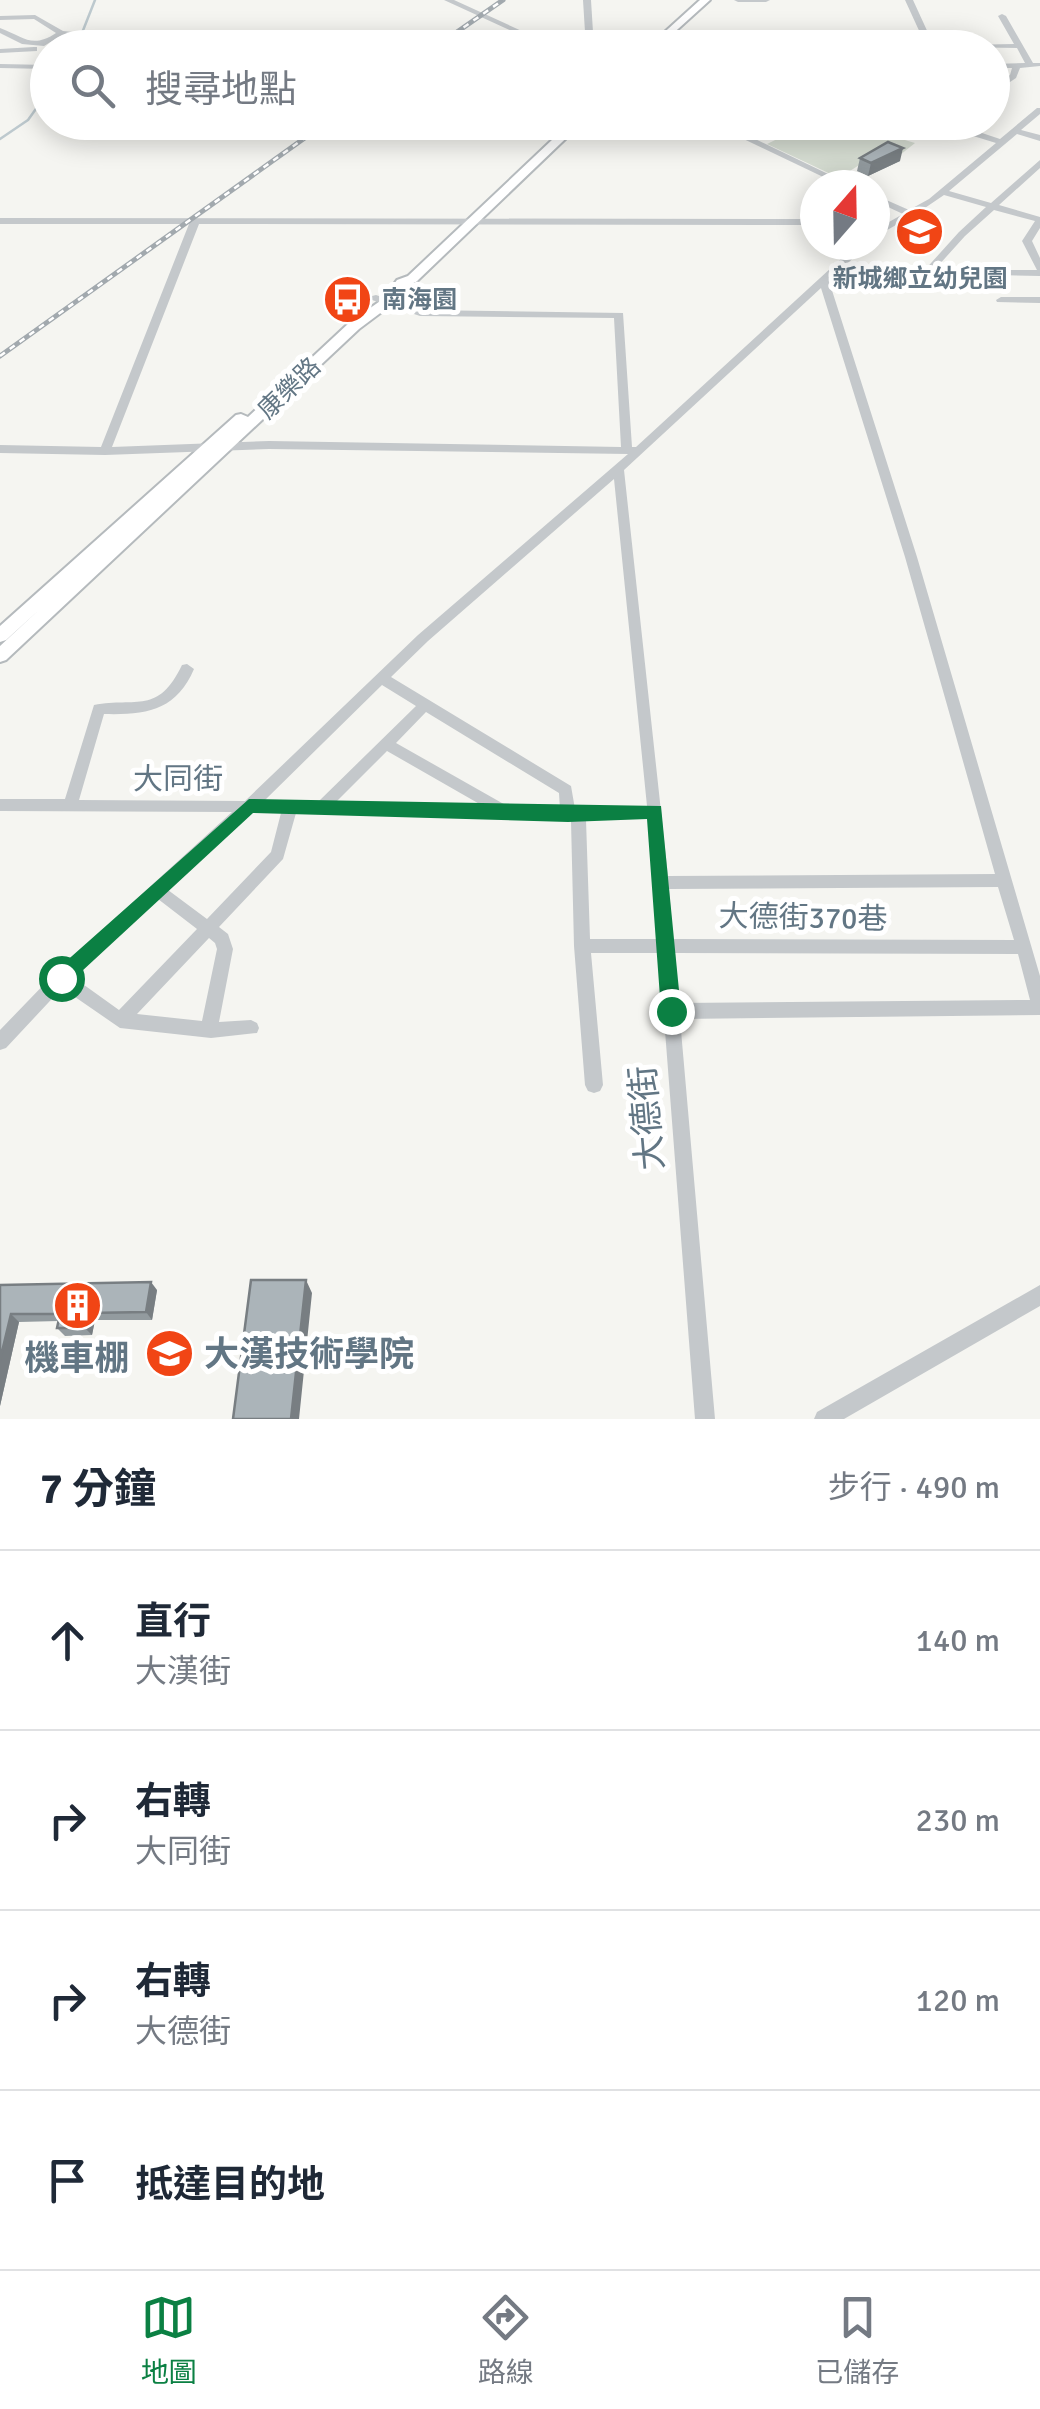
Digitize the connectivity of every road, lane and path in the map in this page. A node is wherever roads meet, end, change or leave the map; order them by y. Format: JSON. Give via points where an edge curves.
{"nodes":[{"id":1,"x":448,"y":0,"type":"edge"},
{"id":2,"x":587,"y":0,"type":"edge"},
{"id":3,"x":704,"y":0,"type":"edge"},
{"id":4,"x":714,"y":0,"type":"edge"},
{"id":5,"x":738,"y":0,"type":"edge"},
{"id":6,"x":766,"y":0,"type":"edge"},
{"id":7,"x":909,"y":0,"type":"edge"},
{"id":8,"x":1002,"y":16,"type":"dead end"},
{"id":9,"x":0,"y":24,"type":"edge"},
{"id":10,"x":12,"y":24,"type":"dead end"},
{"id":11,"x":55,"y":30,"type":"edge"},
{"id":12,"x":516,"y":30,"type":"edge"},
{"id":13,"x":589,"y":30,"type":"edge"},
{"id":14,"x":671,"y":30,"type":"edge"},
{"id":15,"x":682,"y":30,"type":"edge"},
{"id":16,"x":923,"y":30,"type":"edge"},
{"id":17,"x":1010,"y":30,"type":"edge"},
{"id":18,"x":1010,"y":30,"type":"edge"},
{"id":19,"x":30,"y":43,"type":"edge"},
{"id":20,"x":1010,"y":46,"type":"edge"},
{"id":21,"x":1019,"y":46,"type":"junction"},
{"id":22,"x":0,"y":50,"type":"edge"},
{"id":23,"x":30,"y":50,"type":"edge"},
{"id":24,"x":1035,"y":65,"type":"edge"},
{"id":25,"x":0,"y":66,"type":"edge"},
{"id":26,"x":1010,"y":66,"type":"edge"},
{"id":27,"x":1017,"y":66,"type":"junction"},
{"id":28,"x":30,"y":67,"type":"edge"},
{"id":29,"x":1010,"y":79,"type":"edge"},
{"id":30,"x":1040,"y":110,"type":"edge"},
{"id":31,"x":1015,"y":130,"type":"junction"},
{"id":32,"x":1010,"y":134,"type":"edge"},
{"id":33,"x":1040,"y":138,"type":"edge"},
{"id":34,"x":550,"y":140,"type":"edge"},
{"id":35,"x":558,"y":140,"type":"edge"},
{"id":36,"x":751,"y":140,"type":"edge"},
{"id":37,"x":994,"y":140,"type":"edge"},
{"id":38,"x":1002,"y":140,"type":"edge"},
{"id":39,"x":1000,"y":142,"type":"junction"},
{"id":40,"x":1038,"y":167,"type":"edge"},
{"id":41,"x":815,"y":170,"type":"edge"},
{"id":42,"x":942,"y":192,"type":"junction"},
{"id":43,"x":890,"y":204,"type":"edge"},
{"id":44,"x":992,"y":206,"type":"junction"},
{"id":45,"x":912,"y":214,"type":"junction"},
{"id":46,"x":1040,"y":220,"type":"edge"},
{"id":47,"x":0,"y":221,"type":"edge"},
{"id":48,"x":800,"y":222,"type":"edge"},
{"id":49,"x":466,"y":223,"type":"junction"},
{"id":50,"x":892,"y":223,"type":"edge"},
{"id":51,"x":194,"y":224,"type":"junction"},
{"id":52,"x":846,"y":260,"type":"edge"},
{"id":53,"x":1040,"y":271,"type":"edge"},
{"id":54,"x":996,"y":273,"type":"dead end"},
{"id":55,"x":824,"y":280,"type":"junction"},
{"id":56,"x":916,"y":285,"type":"dead end"},
{"id":57,"x":382,"y":300,"type":"junction"},
{"id":58,"x":1001,"y":300,"type":"dead end"},
{"id":59,"x":1040,"y":300,"type":"edge"},
{"id":60,"x":229,"y":446,"type":"junction"},
{"id":61,"x":207,"y":448,"type":"junction"},
{"id":62,"x":0,"y":449,"type":"edge"},
{"id":63,"x":633,"y":450,"type":"junction"},
{"id":64,"x":105,"y":451,"type":"junction"},
{"id":65,"x":618,"y":467,"type":"junction"},
{"id":66,"x":14,"y":630,"type":"edge"},
{"id":67,"x":0,"y":656,"type":"edge"},
{"id":68,"x":187,"y":669,"type":"dead end"},
{"id":69,"x":381,"y":678,"type":"junction"},
{"id":70,"x":424,"y":706,"type":"junction"},
{"id":71,"x":386,"y":744,"type":"junction"},
{"id":72,"x":0,"y":805,"type":"edge"},
{"id":73,"x":70,"y":806,"type":"junction"},
{"id":74,"x":249,"y":806,"type":"junction"},
{"id":75,"x":290,"y":807,"type":"junction"},
{"id":76,"x":322,"y":807,"type":"junction"},
{"id":77,"x":655,"y":812,"type":"junction"},
{"id":78,"x":510,"y":814,"type":"junction"},
{"id":79,"x":573,"y":815,"type":"junction"},
{"id":80,"x":1003,"y":880,"type":"junction"},
{"id":81,"x":660,"y":883,"type":"junction"},
{"id":82,"x":157,"y":890,"type":"junction"},
{"id":83,"x":211,"y":929,"type":"junction"},
{"id":84,"x":666,"y":944,"type":"junction"},
{"id":85,"x":582,"y":946,"type":"junction"},
{"id":86,"x":1022,"y":948,"type":"junction"},
{"id":87,"x":61,"y":978,"type":"junction"},
{"id":88,"x":1040,"y":1005,"type":"edge"},
{"id":89,"x":671,"y":1011,"type":"junction"},
{"id":90,"x":120,"y":1020,"type":"junction"},
{"id":91,"x":251,"y":1028,"type":"dead end"},
{"id":92,"x":211,"y":1030,"type":"junction"},
{"id":93,"x":0,"y":1042,"type":"edge"},
{"id":94,"x":594,"y":1085,"type":"dead end"},
{"id":95,"x":1040,"y":1295,"type":"edge"},
{"id":96,"x":706,"y":1419,"type":"edge"},
{"id":97,"x":824,"y":1419,"type":"edge"}],
"edges":[{"from":1,"to":12,"type":"street"},
{"from":2,"to":13,"type":"street"},
{"from":3,"to":14,"type":"main road"},
{"from":4,"to":15,"type":"main road"},
{"from":5,"to":6,"type":"street"},
{"from":7,"to":16,"type":"street"},
{"from":8,"to":18,"type":"street"},
{"from":9,"to":10,"type":"street"},
{"from":9,"to":11,"type":"street","via":[[35,17]]},
{"from":9,"to":19,"type":"street"},
{"from":17,"to":21,"type":"street"},
{"from":20,"to":21,"type":"street"},
{"from":21,"to":24,"type":"street"},
{"from":22,"to":23,"type":"street"},
{"from":24,"to":27,"type":"street"},
{"from":25,"to":28,"type":"street"},
{"from":26,"to":27,"type":"street"},
{"from":27,"to":29,"type":"street"},
{"from":30,"to":31,"type":"street"},
{"from":31,"to":32,"type":"street"},
{"from":31,"to":33,"type":"street"},
{"from":34,"to":49,"type":"main road","name":"康樂路"},
{"from":35,"to":49,"type":"main road","name":"康樂路"},
{"from":36,"to":41,"type":"street"},
{"from":37,"to":39,"type":"street"},
{"from":38,"to":39,"type":"street"},
{"from":39,"to":42,"type":"street"},
{"from":40,"to":44,"type":"street"},
{"from":42,"to":44,"type":"street"},
{"from":42,"to":45,"type":"street"},
{"from":43,"to":45,"type":"street"},
{"from":44,"to":46,"type":"street"},
{"from":44,"to":56,"type":"street"},
{"from":45,"to":50,"type":"street"},
{"from":46,"to":53,"type":"street","via":[[1027,242]]},
{"from":47,"to":51,"type":"street"},
{"from":48,"to":49,"type":"street"},
{"from":49,"to":51,"type":"street"},
{"from":49,"to":57,"type":"main road","name":"康樂路"},
{"from":51,"to":64,"type":"street"},
{"from":52,"to":55,"type":"street"},
{"from":53,"to":54,"type":"street"},
{"from":55,"to":63,"type":"street"},
{"from":55,"to":80,"type":"street"},
{"from":57,"to":60,"type":"main road","name":"康樂路"},
{"from":57,"to":61,"type":"main road","name":"康樂路"},
{"from":57,"to":63,"type":"street","via":[[420,312],[619,315]]},
{"from":58,"to":59,"type":"street"},
{"from":60,"to":61,"type":"street"},
{"from":60,"to":63,"type":"street"},
{"from":60,"to":66,"type":"main road","name":"康樂路"},
{"from":61,"to":64,"type":"street"},
{"from":61,"to":66,"type":"main road","name":"康樂路"},
{"from":62,"to":64,"type":"street"},
{"from":63,"to":65,"type":"street"},
{"from":65,"to":69,"type":"street"},
{"from":65,"to":77,"type":"street","name":"大德街"},
{"from":66,"to":67,"type":"main road","name":"康樂路"},
{"from":68,"to":73,"type":"street","via":[[170,697],[140,710],[99,709]]},
{"from":69,"to":70,"type":"street"},
{"from":69,"to":74,"type":"street"},
{"from":70,"to":71,"type":"street"},
{"from":70,"to":79,"type":"street","via":[[566,790]]},
{"from":71,"to":76,"type":"street"},
{"from":71,"to":78,"type":"street"},
{"from":72,"to":73,"type":"street","name":"大同街"},
{"from":73,"to":74,"type":"street","name":"大同街"},
{"from":74,"to":75,"type":"street","name":"大同街"},
{"from":74,"to":82,"type":"street"},
{"from":75,"to":76,"type":"street","name":"大同街"},
{"from":75,"to":83,"type":"street","via":[[278,855]]},
{"from":76,"to":78,"type":"street","name":"大同街"},
{"from":77,"to":79,"type":"street","name":"大同街"},
{"from":77,"to":81,"type":"street","name":"大德街"},
{"from":78,"to":79,"type":"street","name":"大同街"},
{"from":79,"to":85,"type":"street"},
{"from":80,"to":81,"type":"street"},
{"from":80,"to":86,"type":"street"},
{"from":81,"to":84,"type":"street","name":"大德街"},
{"from":82,"to":83,"type":"street"},
{"from":82,"to":87,"type":"street"},
{"from":83,"to":90,"type":"street"},
{"from":83,"to":92,"type":"street","via":[[224,949]]},
{"from":84,"to":85,"type":"street","name":"大德街370巷"},
{"from":84,"to":86,"type":"street","name":"大德街370巷"},
{"from":84,"to":89,"type":"street","name":"大德街"},
{"from":85,"to":94,"type":"street"},
{"from":86,"to":88,"type":"street"},
{"from":87,"to":90,"type":"street"},
{"from":87,"to":93,"type":"street"},
{"from":88,"to":89,"type":"street"},
{"from":89,"to":96,"type":"street","name":"大德街"},
{"from":90,"to":92,"type":"street"},
{"from":91,"to":92,"type":"street"},
{"from":95,"to":97,"type":"street"}]}
